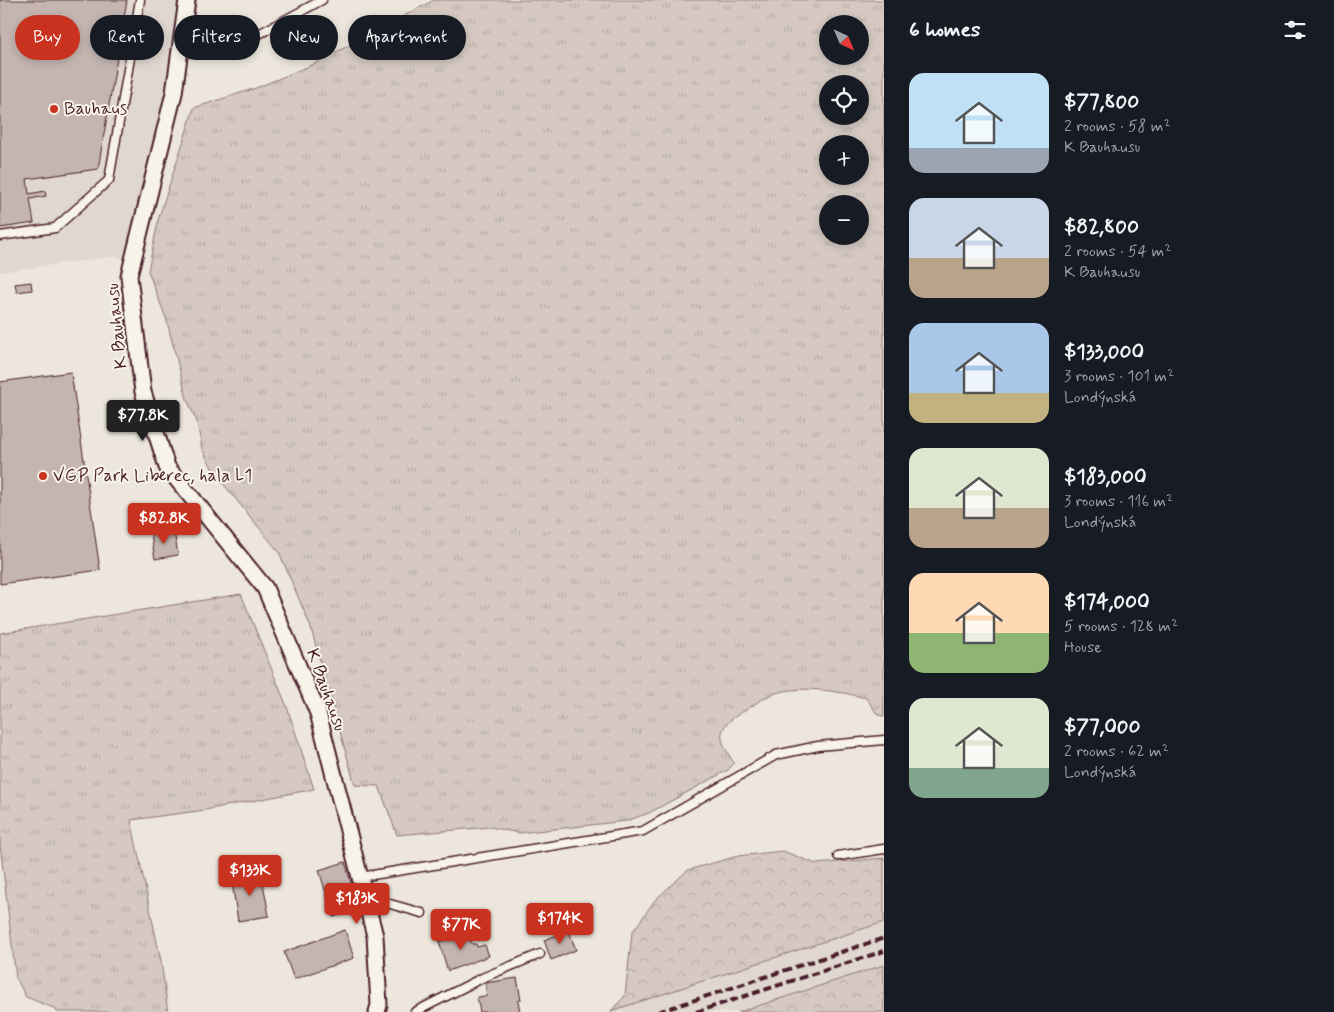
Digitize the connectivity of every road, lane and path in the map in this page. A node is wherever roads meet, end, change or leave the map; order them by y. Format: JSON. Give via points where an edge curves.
{"nodes":[{"id":1,"x":140,"y":0,"type":"edge"},
{"id":2,"x":187,"y":0,"type":"edge"},
{"id":3,"x":322,"y":0,"type":"edge"},
{"id":4,"x":186,"y":15,"type":"edge"},
{"id":5,"x":260,"y":33,"type":"edge"},
{"id":6,"x":179,"y":60,"type":"edge"},
{"id":7,"x":0,"y":236,"type":"edge"},
{"id":8,"x":884,"y":740,"type":"edge"},
{"id":9,"x":884,"y":850,"type":"edge"},
{"id":10,"x":838,"y":856,"type":"dead end"},
{"id":11,"x":360,"y":878,"type":"junction"},
{"id":12,"x":365,"y":897,"type":"junction"},
{"id":13,"x":422,"y":913,"type":"dead end"},
{"id":14,"x":540,"y":954,"type":"dead end"},
{"id":15,"x":377,"y":1012,"type":"edge"},
{"id":16,"x":415,"y":1012,"type":"edge"}],
"edges":[{"from":1,"to":7,"type":"lane","via":[[109,180],[55,228]]},
{"from":2,"to":4,"type":"street","name":"K Bauhausu"},
{"from":3,"to":5,"type":"lane"},
{"from":6,"to":11,"type":"street","name":"K Bauhausu","via":[[129,276],[143,392],[168,467],[265,588],[318,713]]},
{"from":8,"to":11,"type":"lane","via":[[818,746],[776,755],[643,831]]},
{"from":9,"to":10,"type":"lane"},
{"from":11,"to":12,"type":"street","name":"K Bauhausu"},
{"from":12,"to":13,"type":"lane"},
{"from":12,"to":15,"type":"street","name":"K Bauhausu","via":[[375,936]]},
{"from":14,"to":16,"type":"lane","via":[[482,978]]}]}
